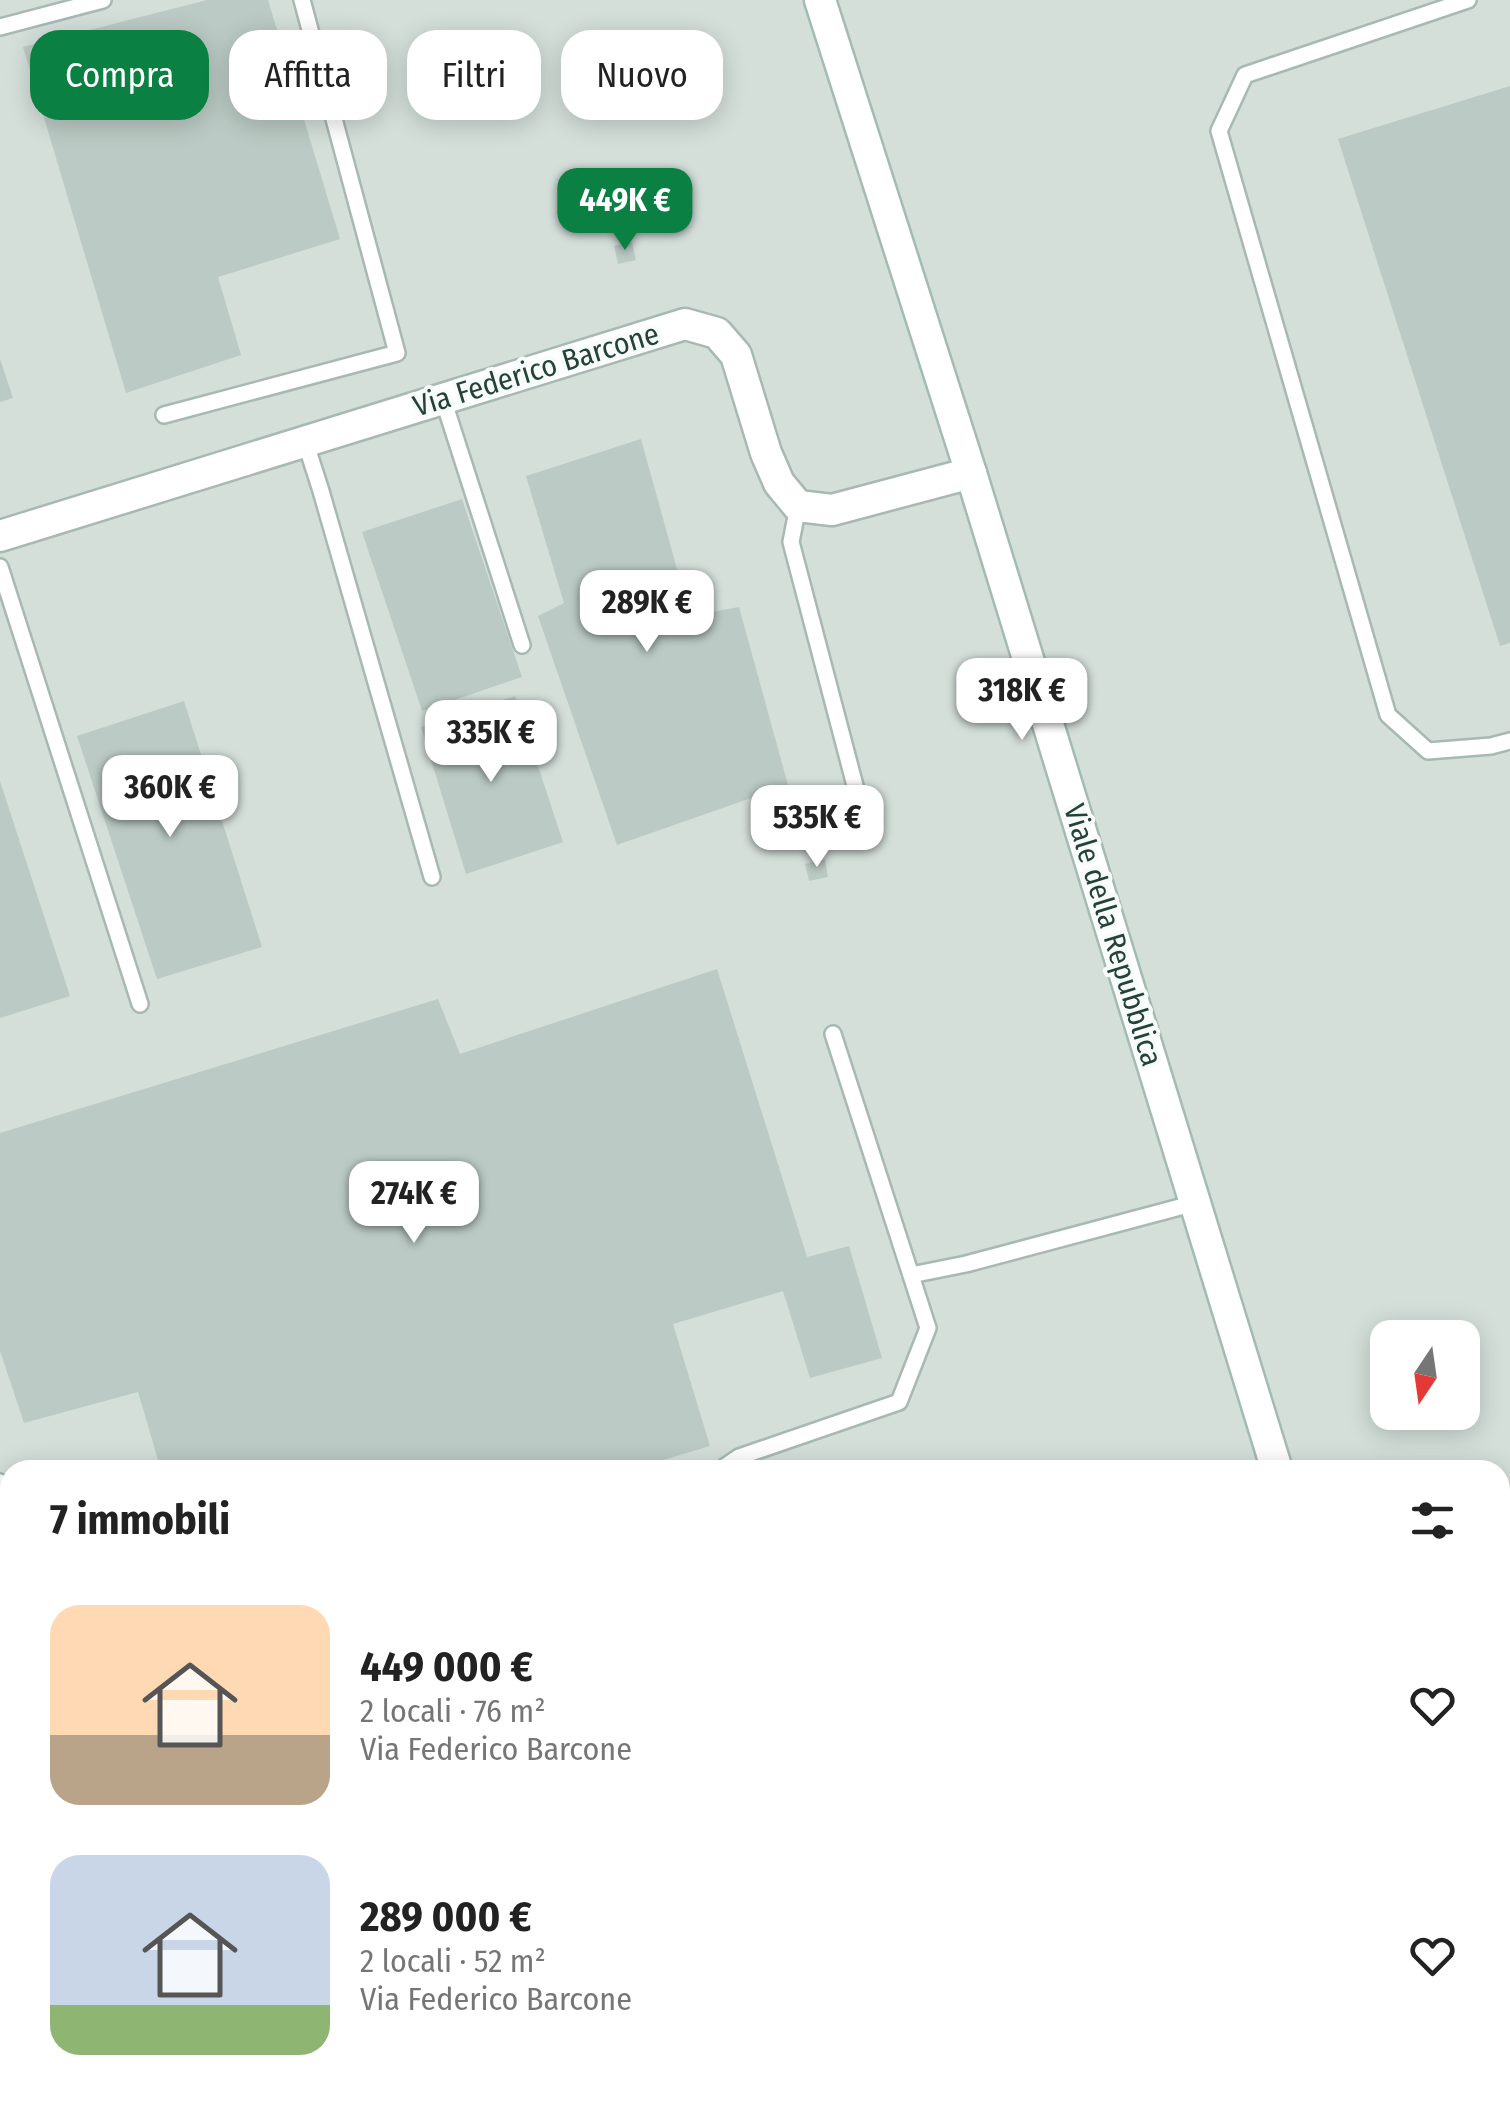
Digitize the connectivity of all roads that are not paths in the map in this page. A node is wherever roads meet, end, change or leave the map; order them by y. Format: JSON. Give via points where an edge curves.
{"nodes":[{"id":1,"x":104,"y":0,"type":"edge"},
{"id":2,"x":302,"y":0,"type":"edge"},
{"id":3,"x":820,"y":0,"type":"edge"},
{"id":4,"x":1468,"y":0,"type":"edge"},
{"id":5,"x":1440,"y":4,"type":"edge"},
{"id":6,"x":0,"y":27,"type":"edge"},
{"id":7,"x":443,"y":398,"type":"junction"},
{"id":8,"x":164,"y":415,"type":"dead end"},
{"id":9,"x":305,"y":442,"type":"junction"},
{"id":10,"x":971,"y":473,"type":"junction"},
{"id":11,"x":798,"y":506,"type":"junction"},
{"id":12,"x":0,"y":536,"type":"edge"},
{"id":13,"x":0,"y":567,"type":"edge"},
{"id":14,"x":522,"y":645,"type":"dead end"},
{"id":15,"x":1510,"y":741,"type":"edge"},
{"id":16,"x":858,"y":797,"type":"dead end"},
{"id":17,"x":432,"y":877,"type":"dead end"},
{"id":18,"x":140,"y":1004,"type":"dead end"},
{"id":19,"x":834,"y":1034,"type":"dead end"},
{"id":20,"x":1195,"y":1203,"type":"junction"},
{"id":21,"x":911,"y":1275,"type":"junction"},
{"id":22,"x":735,"y":1460,"type":"edge"},
{"id":23,"x":1274,"y":1460,"type":"edge"}],
"edges":[{"from":1,"to":6,"type":"lane"},
{"from":2,"to":8,"type":"lane","via":[[397,353]]},
{"from":3,"to":10,"type":"main road","name":"Viale della Repubblica"},
{"from":4,"to":5,"type":"lane"},
{"from":5,"to":15,"type":"lane","via":[[1245,75],[1219,132],[1388,715],[1428,752]]},
{"from":7,"to":9,"type":"main road","name":"Via Federico Barcone"},
{"from":7,"to":11,"type":"main road","name":"Via Federico Barcone","via":[[685,324],[717,333],[736,355],[766,453]]},
{"from":7,"to":14,"type":"lane"},
{"from":9,"to":12,"type":"main road","name":"Via Federico Barcone"},
{"from":9,"to":17,"type":"lane"},
{"from":10,"to":11,"type":"main road","via":[[832,510]]},
{"from":10,"to":20,"type":"main road","name":"Viale della Repubblica"},
{"from":11,"to":16,"type":"lane","via":[[791,542]]},
{"from":13,"to":18,"type":"lane"},
{"from":19,"to":21,"type":"lane"},
{"from":20,"to":21,"type":"lane"},
{"from":20,"to":23,"type":"main road","name":"Viale della Repubblica"},
{"from":21,"to":22,"type":"lane","via":[[928,1328],[899,1402]]}]}
